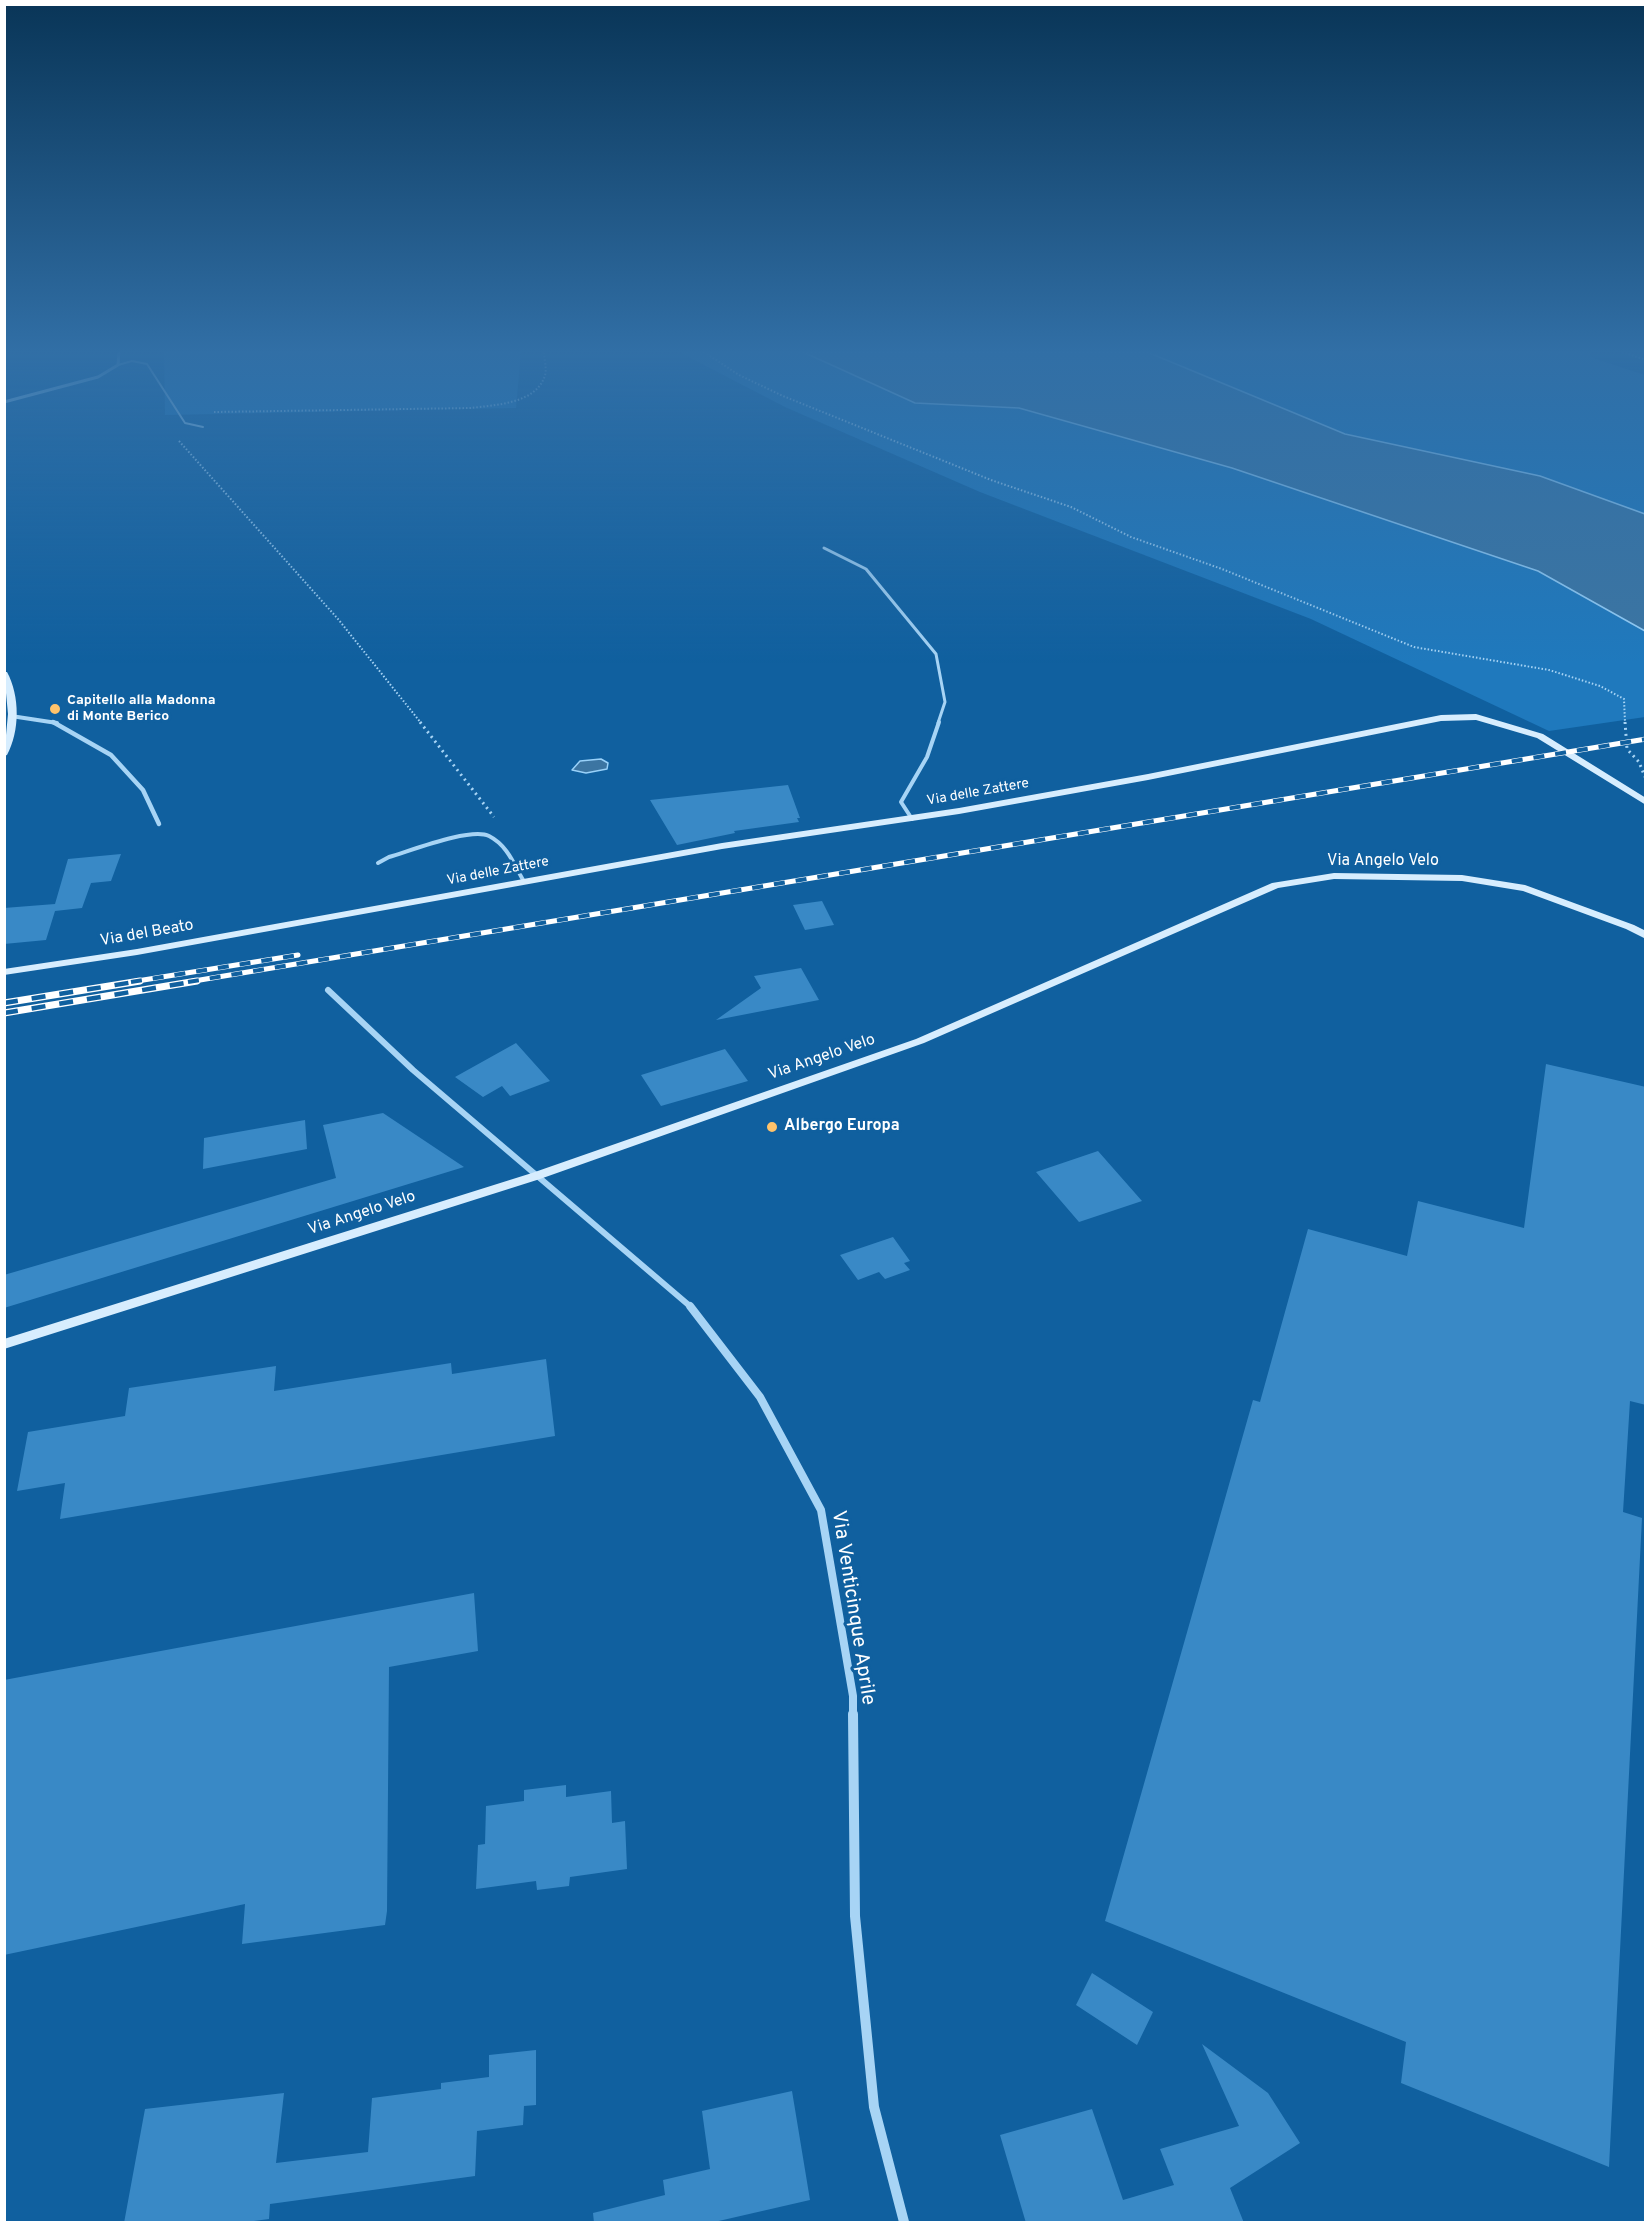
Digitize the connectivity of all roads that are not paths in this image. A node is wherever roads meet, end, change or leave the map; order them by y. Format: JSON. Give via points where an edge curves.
{"nodes":[{"id":1,"x":824,"y":548,"type":"dead end"},
{"id":2,"x":4,"y":674,"type":"edge"},
{"id":3,"x":10,"y":716,"type":"junction"},
{"id":4,"x":4,"y":753,"type":"edge"},
{"id":5,"x":1646,"y":802,"type":"edge"},
{"id":6,"x":912,"y":819,"type":"junction"},
{"id":7,"x":159,"y":824,"type":"dead end"},
{"id":8,"x":378,"y":863,"type":"dead end"},
{"id":9,"x":523,"y":880,"type":"junction"},
{"id":10,"x":294,"y":924,"type":"joint"},
{"id":11,"x":1646,"y":936,"type":"edge"},
{"id":12,"x":4,"y":972,"type":"edge"},
{"id":13,"x":328,"y":990,"type":"dead end"},
{"id":14,"x":536,"y":1176,"type":"junction"},
{"id":15,"x":4,"y":1344,"type":"edge"},
{"id":16,"x":904,"y":2223,"type":"edge"}],
"edges":[{"from":1,"to":6,"type":"lane","via":[[866,569],[936,654],[945,702],[927,757],[901,802]]},
{"from":2,"to":3,"type":"street","via":[[12,693]]},
{"from":3,"to":4,"type":"street","via":[[9,744]]},
{"from":3,"to":7,"type":"street","via":[[55,722],[111,755],[143,790]]},
{"from":5,"to":6,"type":"street","name":"Via delle Zattere","via":[[1540,736],[1476,717],[1441,718],[1148,777]]},
{"from":6,"to":9,"type":"street","name":"Via delle Zattere"},
{"from":8,"to":9,"type":"lane","via":[[467,835],[488,835],[507,850]]},
{"from":9,"to":10,"type":"street","name":"Via delle Zattere"},
{"from":10,"to":12,"type":"street","name":"Via del Beato"},
{"from":11,"to":14,"type":"street","name":"Via Angelo Velo","via":[[1525,888],[1462,878],[1334,876],[1276,885],[920,1041]]},
{"from":13,"to":14,"type":"street","name":"Via Venticinque Aprile","via":[[412,1070]]},
{"from":14,"to":15,"type":"street","name":"Via Angelo Velo"},
{"from":14,"to":16,"type":"street","name":"Via Venticinque Aprile","via":[[687,1302],[760,1397],[821,1510],[853,1696],[855,1916],[874,2107]]}]}
